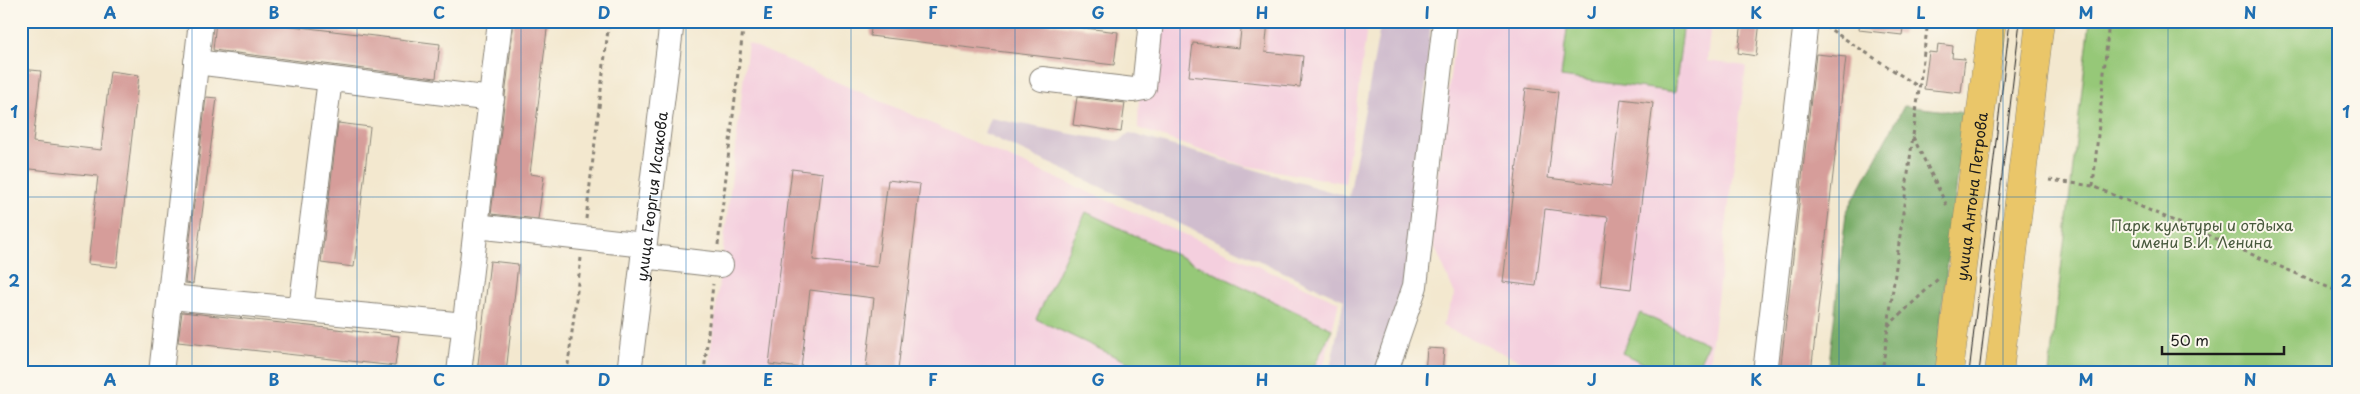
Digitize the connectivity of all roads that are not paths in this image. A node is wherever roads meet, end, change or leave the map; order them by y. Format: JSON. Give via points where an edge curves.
{"nodes":[{"id":1,"x":201,"y":21,"type":"edge"},
{"id":2,"x":500,"y":21,"type":"edge"},
{"id":3,"x":672,"y":21,"type":"edge"},
{"id":4,"x":1152,"y":21,"type":"edge"},
{"id":5,"x":1445,"y":21,"type":"edge"},
{"id":6,"x":1806,"y":21,"type":"edge"},
{"id":7,"x":1992,"y":21,"type":"edge"},
{"id":8,"x":2040,"y":21,"type":"edge"},
{"id":9,"x":196,"y":62,"type":"junction"},
{"id":10,"x":330,"y":79,"type":"junction"},
{"id":11,"x":1042,"y":79,"type":"dead end"},
{"id":12,"x":492,"y":99,"type":"junction"},
{"id":13,"x":476,"y":226,"type":"junction"},
{"id":14,"x":644,"y":251,"type":"junction"},
{"id":15,"x":718,"y":265,"type":"road end"},
{"id":16,"x":170,"y":297,"type":"junction"},
{"id":17,"x":301,"y":309,"type":"junction"},
{"id":18,"x":465,"y":325,"type":"junction"},
{"id":19,"x":161,"y":373,"type":"edge"},
{"id":20,"x":459,"y":373,"type":"edge"},
{"id":21,"x":629,"y":373,"type":"edge"},
{"id":22,"x":1385,"y":373,"type":"edge"},
{"id":23,"x":1765,"y":373,"type":"edge"},
{"id":24,"x":1949,"y":373,"type":"edge"},
{"id":25,"x":1999,"y":373,"type":"edge"}],
"edges":[{"from":1,"to":9,"type":"street"},
{"from":2,"to":12,"type":"street"},
{"from":3,"to":14,"type":"street","name":"улица Георгия Исакова"},
{"from":4,"to":11,"type":"street","via":[[1144,88],[1133,90]]},
{"from":5,"to":22,"type":"street","via":[[1432,171],[1415,286]]},
{"from":6,"to":23,"type":"street"},
{"from":7,"to":24,"type":"main road","name":"улица Антона Петрова"},
{"from":8,"to":25,"type":"main road"},
{"from":9,"to":10,"type":"street"},
{"from":9,"to":16,"type":"street"},
{"from":10,"to":12,"type":"street"},
{"from":10,"to":17,"type":"street"},
{"from":12,"to":13,"type":"street"},
{"from":13,"to":14,"type":"street","via":[[584,238]]},
{"from":13,"to":18,"type":"street"},
{"from":14,"to":15,"type":"street"},
{"from":14,"to":21,"type":"street","name":"улица Георгия Исакова"},
{"from":16,"to":17,"type":"street"},
{"from":16,"to":19,"type":"street"},
{"from":17,"to":18,"type":"street"},
{"from":18,"to":20,"type":"street"}]}
